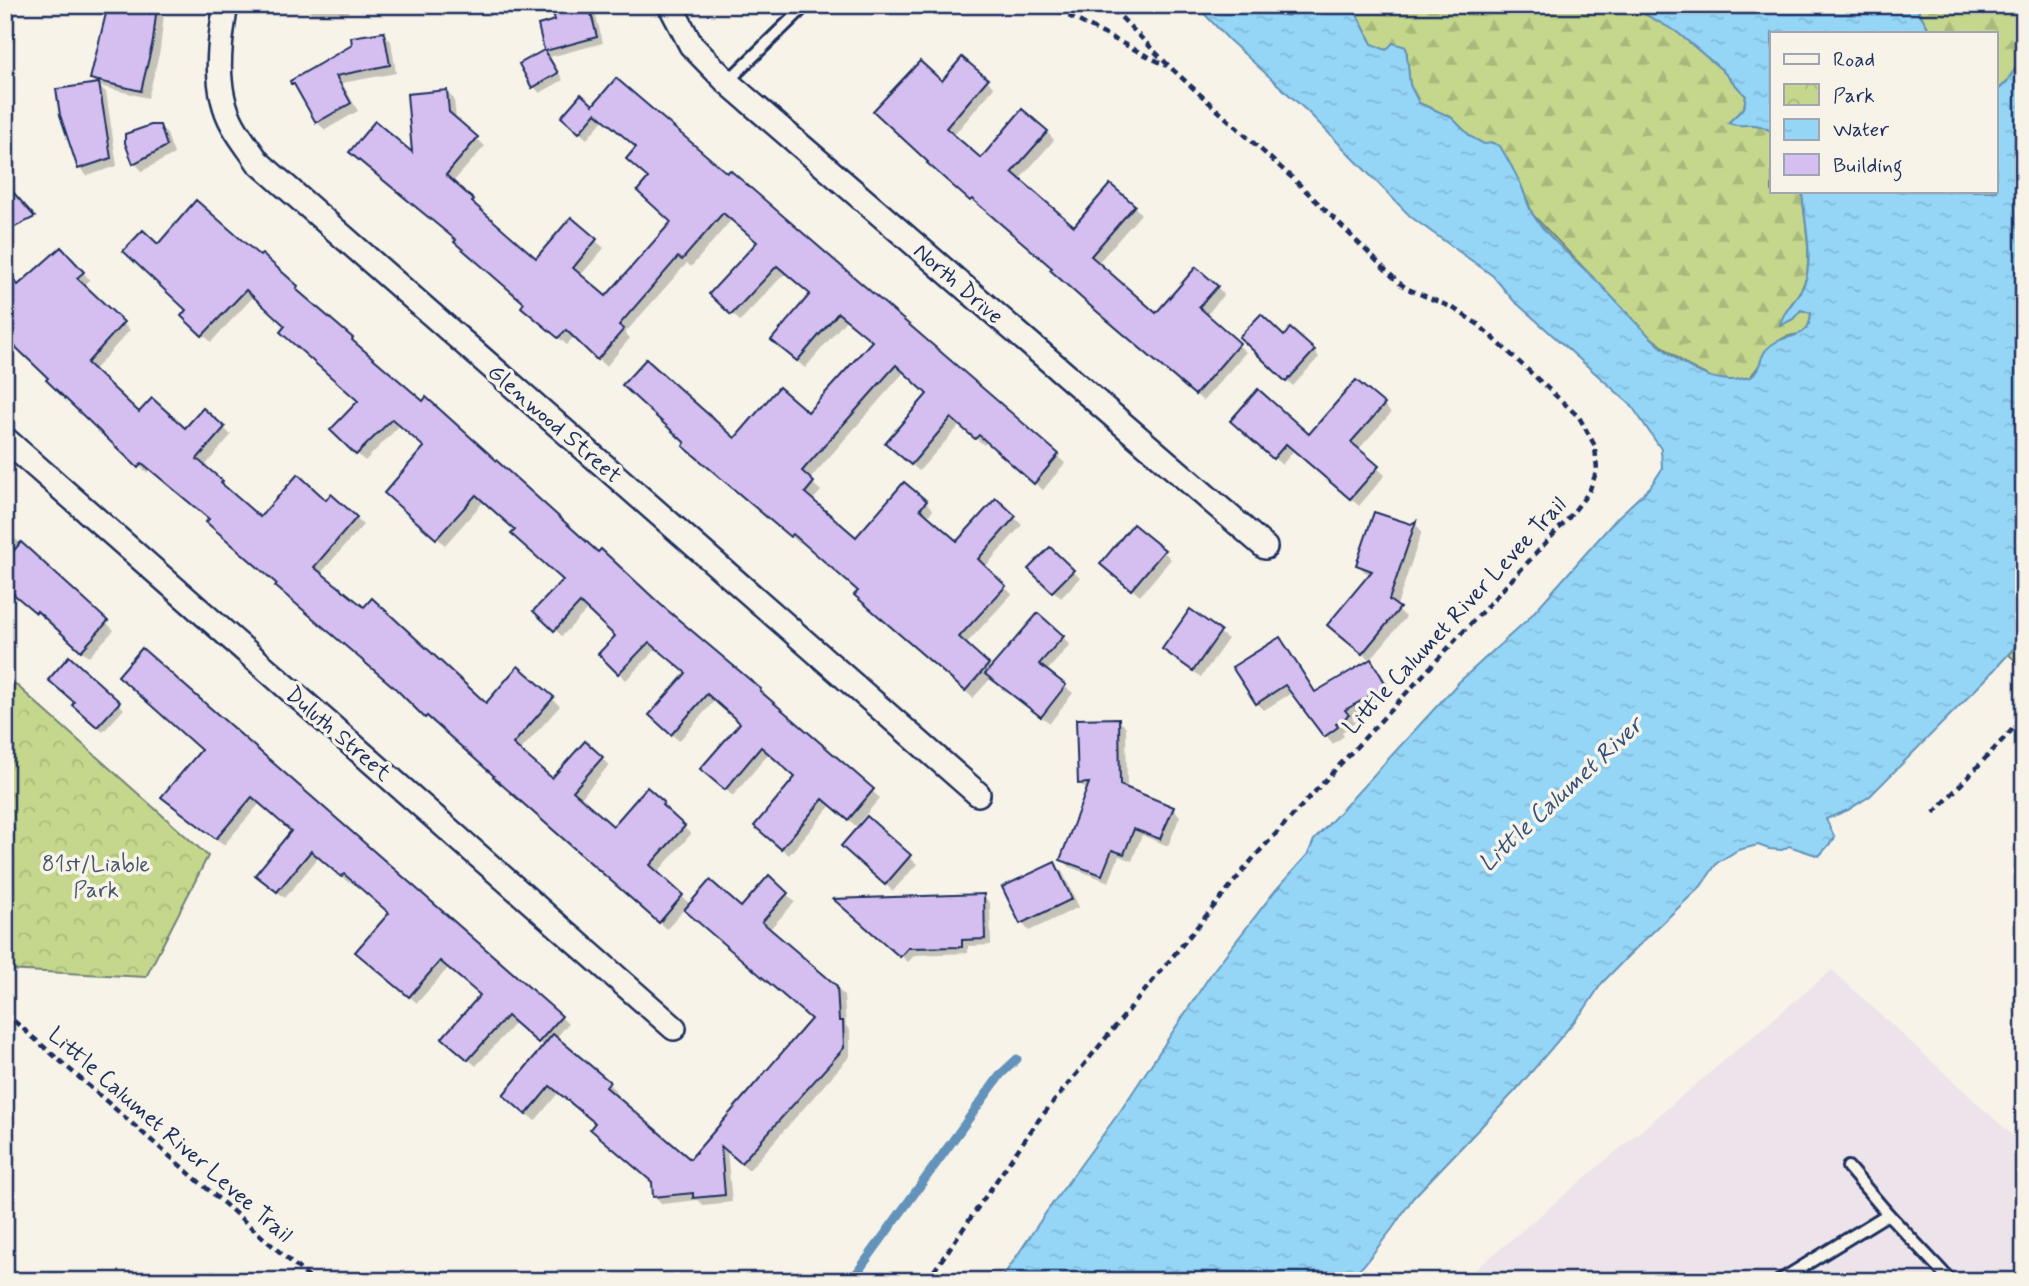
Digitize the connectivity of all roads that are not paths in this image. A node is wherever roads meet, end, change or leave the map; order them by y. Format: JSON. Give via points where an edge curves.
{"nodes":[{"id":1,"x":226,"y":5,"type":"edge"},
{"id":2,"x":670,"y":5,"type":"edge"},
{"id":3,"x":806,"y":5,"type":"edge"},
{"id":4,"x":727,"y":82,"type":"junction"},
{"id":5,"x":5,"y":439,"type":"edge"},
{"id":6,"x":1265,"y":547,"type":"dead end"},
{"id":7,"x":978,"y":794,"type":"dead end"},
{"id":8,"x":674,"y":1028,"type":"dead end"},
{"id":9,"x":1848,"y":1167,"type":"dead end"},
{"id":10,"x":1888,"y":1214,"type":"junction"},
{"id":11,"x":1779,"y":1281,"type":"edge"},
{"id":12,"x":1951,"y":1281,"type":"edge"}],
"edges":[{"from":1,"to":7,"type":"street","name":"Glenwood Street","via":[[219,82],[232,123],[258,162]]},
{"from":2,"to":4,"type":"street","name":"North Drive","via":[[691,45]]},
{"from":3,"to":4,"type":"lane"},
{"from":4,"to":6,"type":"street","name":"North Drive"},
{"from":5,"to":8,"type":"street","name":"Duluth Street"},
{"from":9,"to":10,"type":"lane"},
{"from":10,"to":11,"type":"lane"},
{"from":10,"to":12,"type":"lane"}]}
